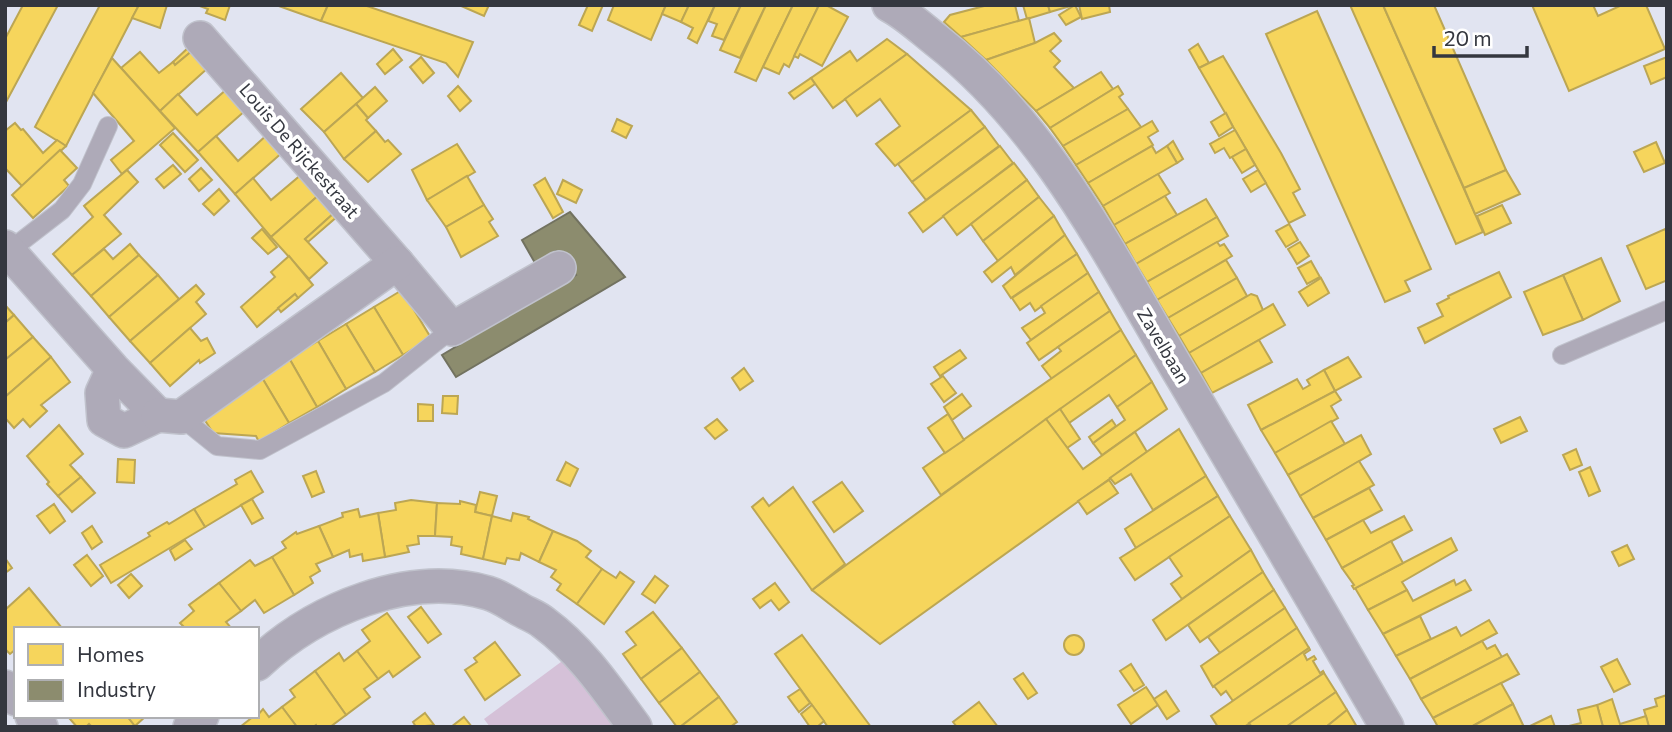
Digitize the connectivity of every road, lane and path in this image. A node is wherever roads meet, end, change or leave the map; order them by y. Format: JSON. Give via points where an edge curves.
{"nodes":[{"id":1,"x":889,"y":5,"type":"edge"},
{"id":2,"x":200,"y":38,"type":"dead end"},
{"id":3,"x":108,"y":126,"type":"dead end"},
{"id":4,"x":7,"y":249,"type":"edge"},
{"id":5,"x":397,"y":263,"type":"junction"},
{"id":6,"x":559,"y":268,"type":"dead end"},
{"id":7,"x":1667,"y":310,"type":"edge"},
{"id":8,"x":452,"y":329,"type":"junction"},
{"id":9,"x":1562,"y":355,"type":"dead end"},
{"id":10,"x":169,"y":416,"type":"junction"},
{"id":11,"x":259,"y":663,"type":"edge"},
{"id":12,"x":635,"y":727,"type":"edge"},
{"id":13,"x":1387,"y":727,"type":"edge"}],
"edges":[{"from":1,"to":13,"type":"street","name":"Zavelbaan","via":[[955,55],[1006,106],[1046,156],[1097,233]]},
{"from":2,"to":5,"type":"street","name":"Louis De Rijckestraat"},
{"from":3,"to":4,"type":"lane","via":[[82,184],[62,210]]},
{"from":4,"to":10,"type":"street","via":[[113,369]]},
{"from":5,"to":8,"type":"street","name":"Louis De Rijckestraat"},
{"from":5,"to":10,"type":"street"},
{"from":6,"to":8,"type":"street"},
{"from":7,"to":9,"type":"lane"},
{"from":8,"to":10,"type":"lane","via":[[384,383],[260,450],[217,446]]},
{"from":11,"to":12,"type":"street","via":[[320,618],[366,599],[402,589],[443,586],[489,593],[543,621],[574,649]]}]}
